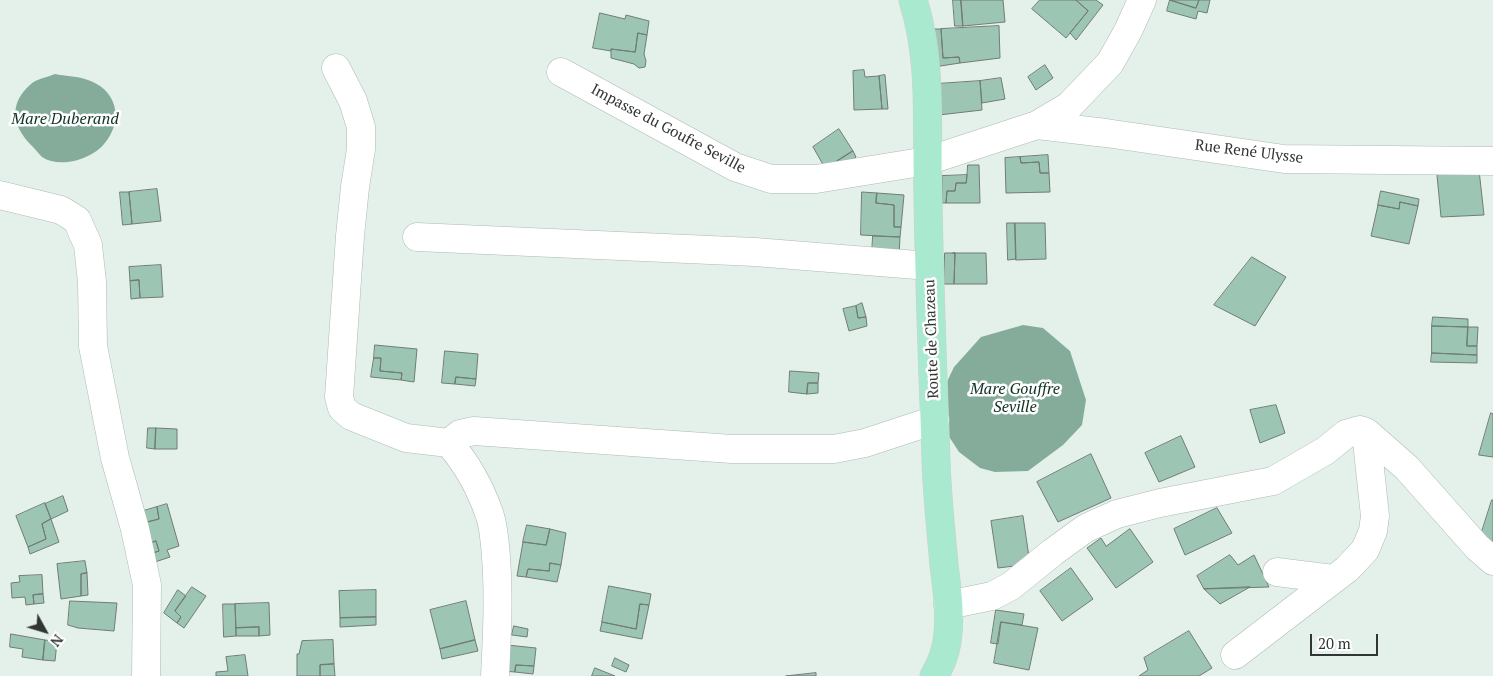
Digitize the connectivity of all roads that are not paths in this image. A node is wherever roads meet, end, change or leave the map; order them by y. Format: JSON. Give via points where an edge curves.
{"nodes":[{"id":1,"x":913,"y":0,"type":"edge"},
{"id":2,"x":1142,"y":0,"type":"edge"},
{"id":3,"x":336,"y":68,"type":"dead end"},
{"id":4,"x":561,"y":72,"type":"dead end"},
{"id":5,"x":1037,"y":125,"type":"junction"},
{"id":6,"x":927,"y":161,"type":"junction"},
{"id":7,"x":1493,"y":161,"type":"edge"},
{"id":8,"x":0,"y":195,"type":"edge"},
{"id":9,"x":417,"y":237,"type":"dead end"},
{"id":10,"x":929,"y":266,"type":"junction"},
{"id":11,"x":935,"y":420,"type":"junction"},
{"id":12,"x":1366,"y":432,"type":"junction"},
{"id":13,"x":449,"y":443,"type":"junction"},
{"id":14,"x":1493,"y":561,"type":"edge"},
{"id":15,"x":1277,"y":572,"type":"dead end"},
{"id":16,"x":1333,"y":579,"type":"junction"},
{"id":17,"x":948,"y":605,"type":"junction"},
{"id":18,"x":1235,"y":656,"type":"dead end"},
{"id":19,"x":940,"y":672,"type":"edge"},
{"id":20,"x":146,"y":676,"type":"edge"},
{"id":21,"x":495,"y":676,"type":"edge"}],
"edges":[{"from":1,"to":6,"type":"main road","name":"Route de Chazeau","via":[[919,21],[928,97]]},
{"from":2,"to":5,"type":"street","via":[[1110,63],[1069,106]]},
{"from":3,"to":13,"type":"street","via":[[353,101],[361,127],[339,397],[342,408],[351,416],[406,438]]},
{"from":4,"to":6,"type":"street","name":"Impasse du Goufre Seville","via":[[735,167],[771,179],[816,180]]},
{"from":5,"to":6,"type":"street","name":"Impasse du Goufre Seville"},
{"from":5,"to":7,"type":"street","name":"Rue René Ulysse","via":[[1284,159]]},
{"from":6,"to":10,"type":"main road","name":"Route de Chazeau"},
{"from":8,"to":20,"type":"street","via":[[61,210],[77,220],[88,244],[93,346],[115,458],[147,585]]},
{"from":9,"to":10,"type":"street","via":[[755,252]]},
{"from":10,"to":11,"type":"main road","name":"Route de Chazeau"},
{"from":11,"to":13,"type":"street","via":[[865,443],[834,449],[732,449],[474,430],[460,434]]},
{"from":11,"to":17,"type":"main road","name":"Route de Chazeau","via":[[937,488]]},
{"from":12,"to":14,"type":"street","via":[[1407,468]]},
{"from":12,"to":16,"type":"street","via":[[1375,516],[1373,531],[1359,558]]},
{"from":12,"to":17,"type":"street","via":[[1360,430],[1346,434],[1325,451],[1273,482],[1117,514],[1086,528],[1011,586],[992,596]]},
{"from":13,"to":21,"type":"street","via":[[464,460],[480,490],[494,532]]},
{"from":15,"to":16,"type":"street"},
{"from":16,"to":18,"type":"street"},
{"from":17,"to":19,"type":"main road","name":"Route de Chazeau","via":[[948,633]]}]}
